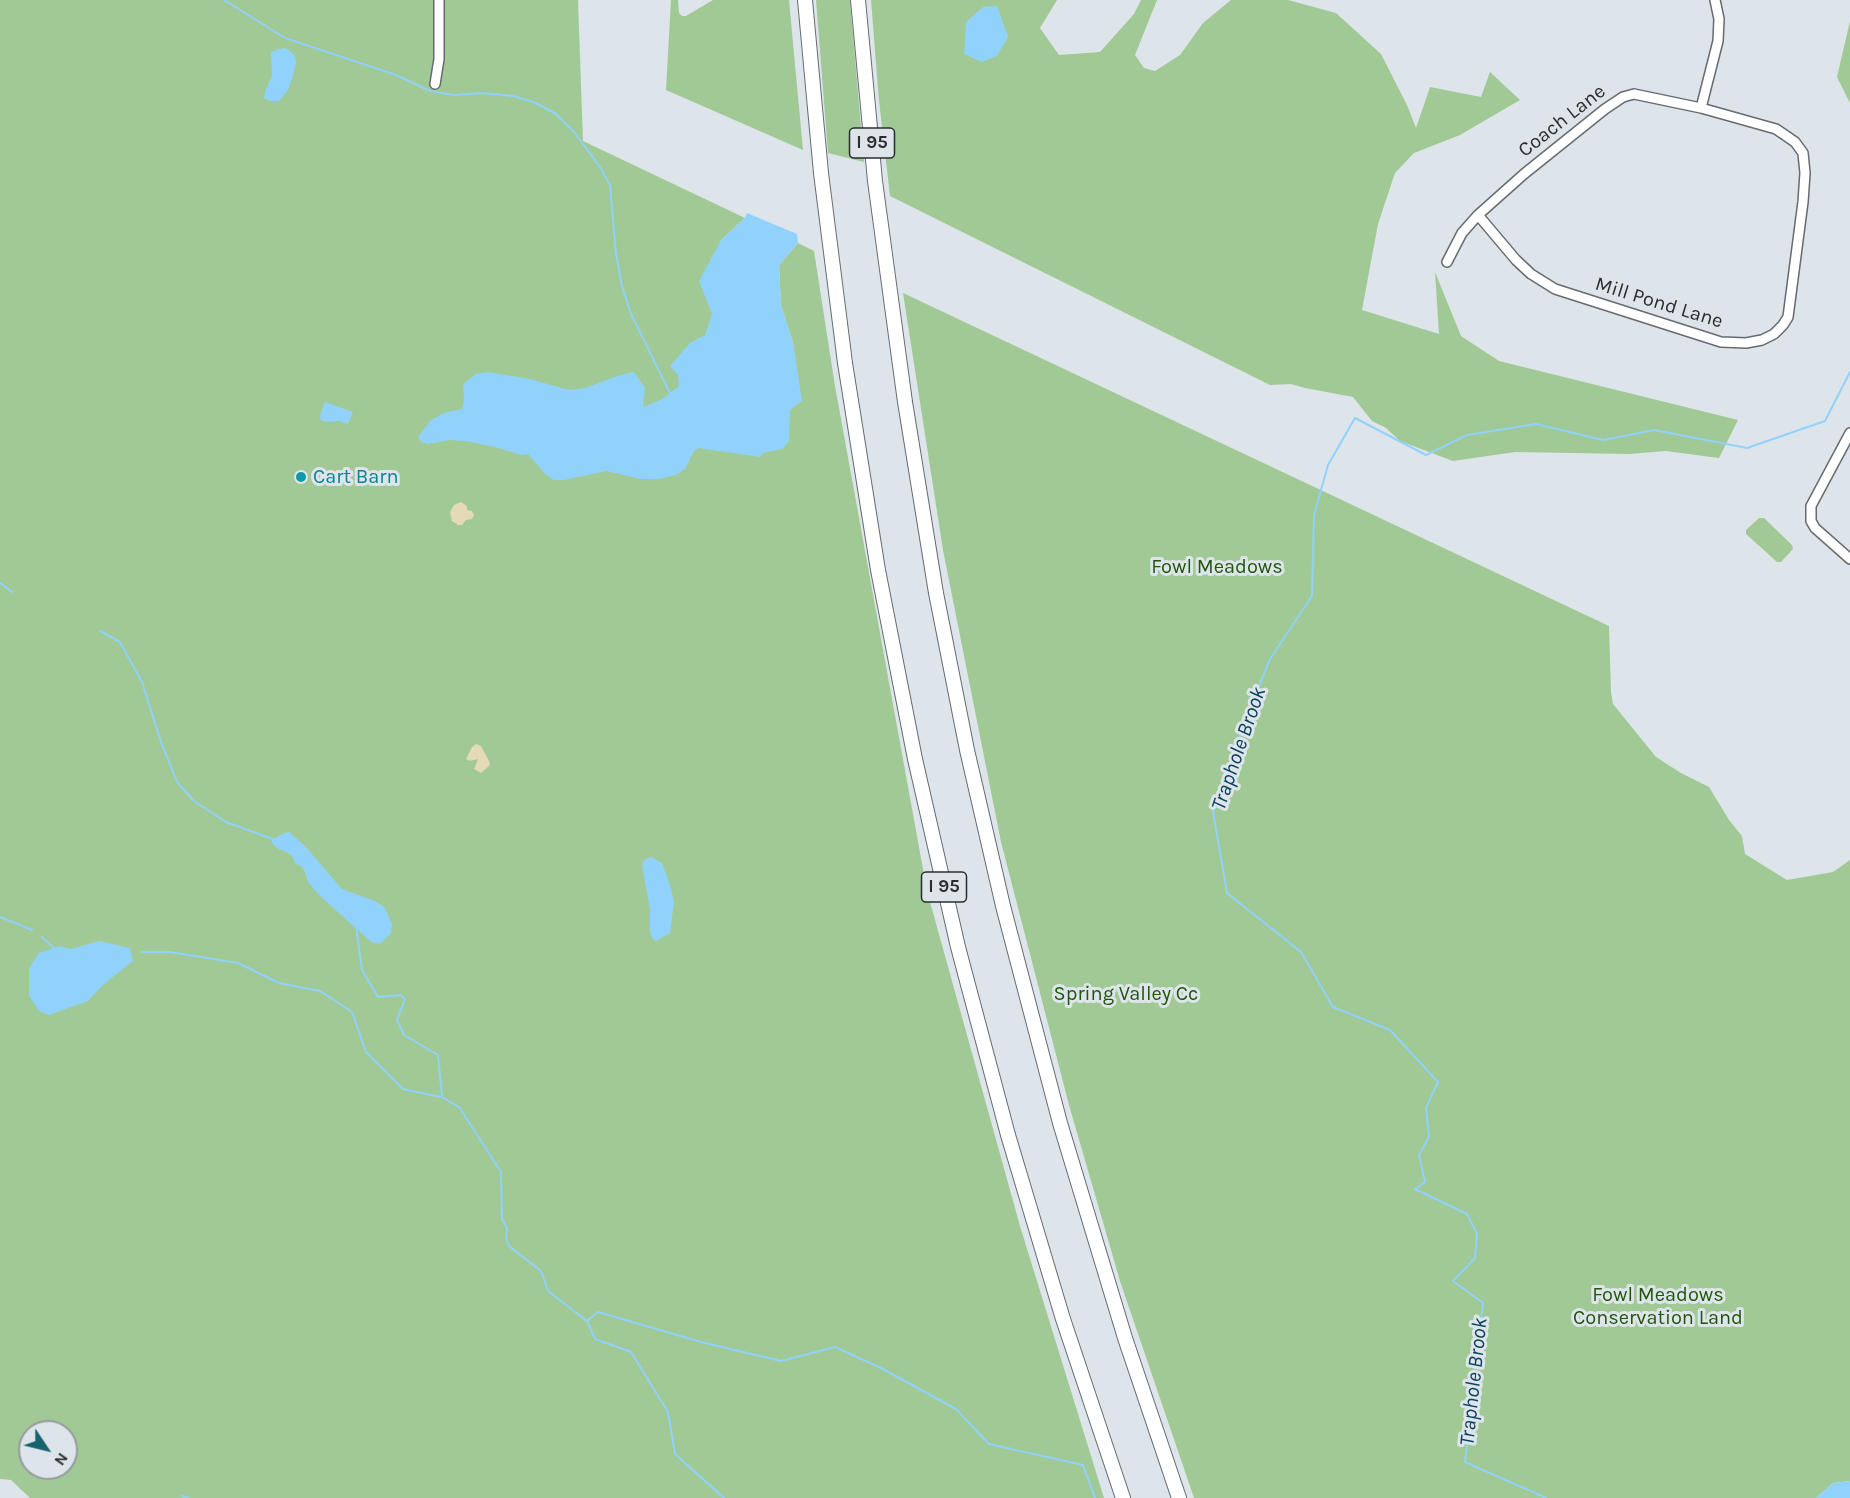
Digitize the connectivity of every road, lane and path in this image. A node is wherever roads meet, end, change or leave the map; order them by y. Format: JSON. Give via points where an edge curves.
{"nodes":[{"id":1,"x":439,"y":0,"type":"edge"},
{"id":2,"x":805,"y":0,"type":"edge"},
{"id":3,"x":858,"y":0,"type":"edge"},
{"id":4,"x":1715,"y":0,"type":"edge"},
{"id":5,"x":435,"y":84,"type":"dead end"},
{"id":6,"x":1701,"y":108,"type":"junction"},
{"id":7,"x":1478,"y":215,"type":"junction"},
{"id":8,"x":1447,"y":262,"type":"dead end"},
{"id":9,"x":1850,"y":434,"type":"edge"},
{"id":10,"x":1850,"y":559,"type":"edge"},
{"id":11,"x":1123,"y":1498,"type":"edge"},
{"id":12,"x":1179,"y":1498,"type":"edge"}],
"edges":[{"from":1,"to":5,"type":"street"},
{"from":2,"to":11,"type":"highway","number":"I 95","via":[[849,395],[917,770],[958,948],[1005,1124],[1063,1319]]},
{"from":3,"to":12,"type":"highway","number":"I 95","via":[[879,212],[904,402],[936,593],[974,781],[1013,948],[1066,1144]]},
{"from":4,"to":6,"type":"street","via":[[1718,41]]},
{"from":6,"to":7,"type":"street","name":"Coach Lane","via":[[1634,94],[1623,97],[1533,166]]},
{"from":6,"to":7,"type":"street","name":"Mill Pond Lane","via":[[1776,129],[1803,153],[1803,202],[1788,317],[1762,340],[1722,342],[1555,289],[1516,260]]},
{"from":7,"to":8,"type":"street","name":"Coach Lane","via":[[1462,232]]},
{"from":9,"to":10,"type":"street","via":[[1811,506],[1815,528]]}]}
